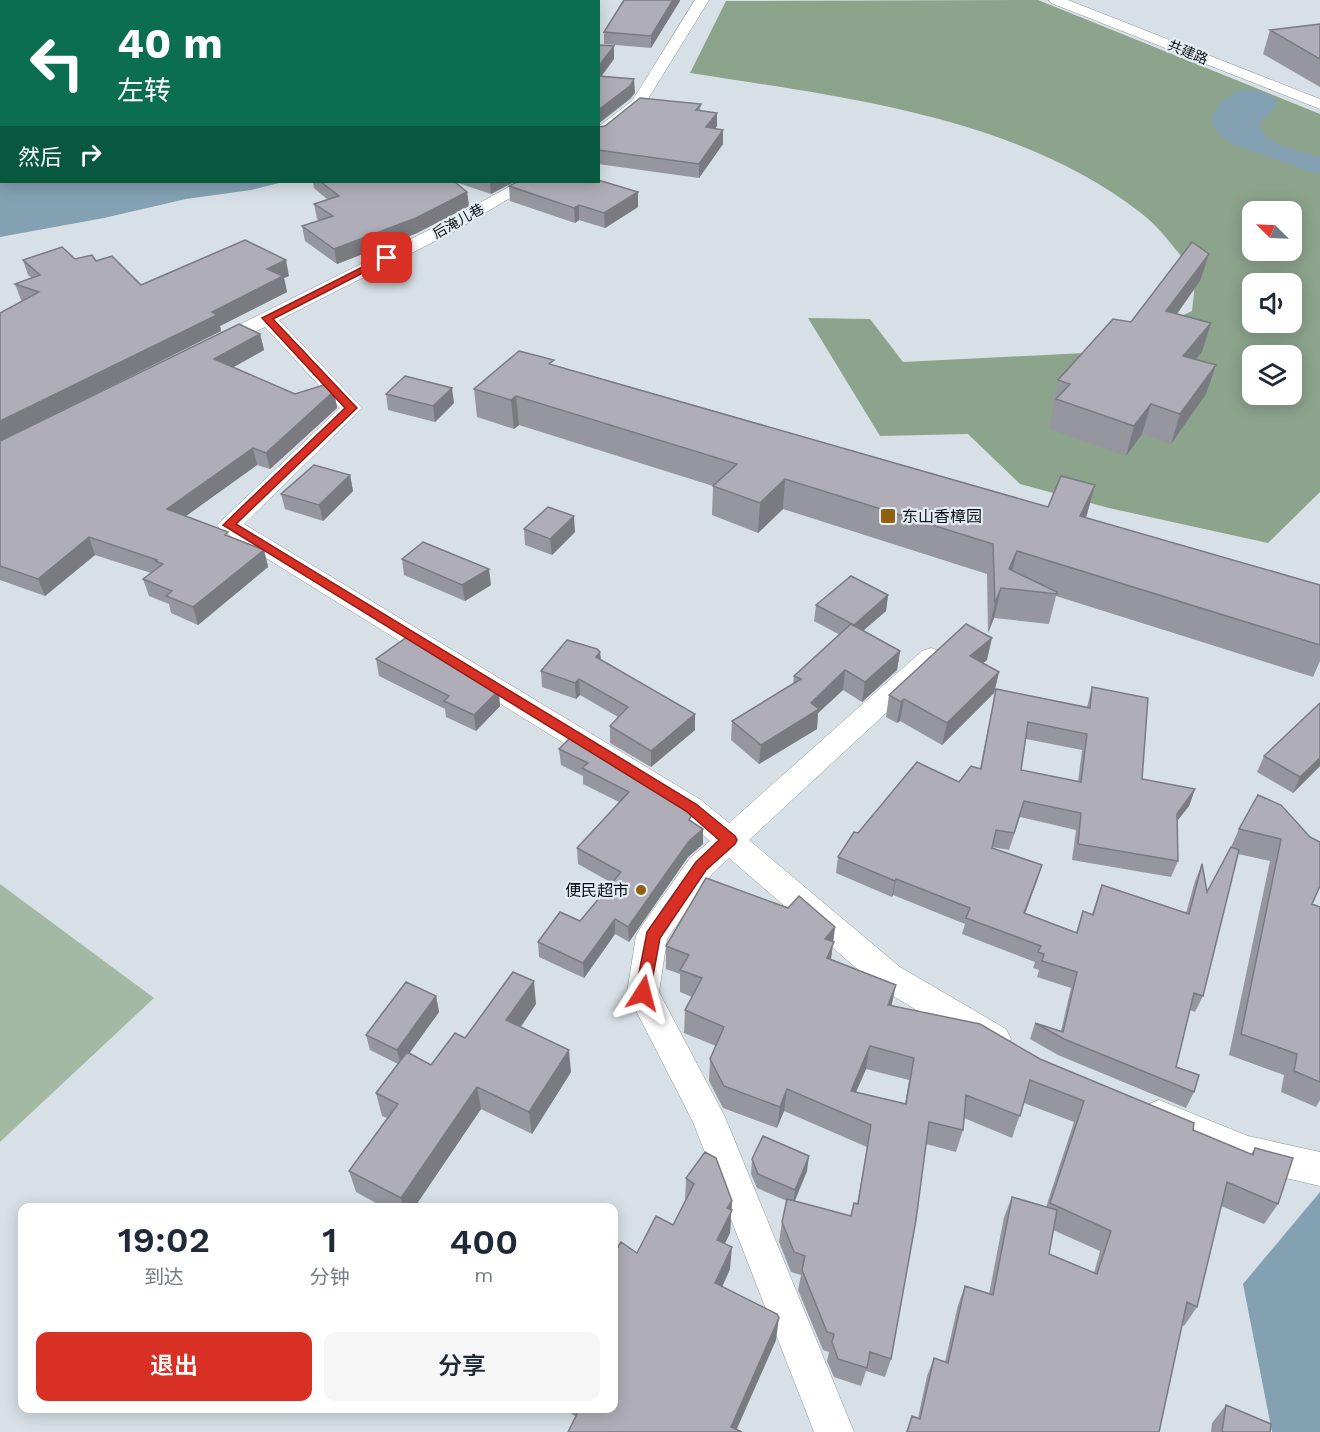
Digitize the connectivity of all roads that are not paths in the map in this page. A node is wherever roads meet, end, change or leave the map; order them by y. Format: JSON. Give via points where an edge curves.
{"nodes":[{"id":1,"x":702,"y":0,"type":"edge"},
{"id":2,"x":1056,"y":0,"type":"edge"},
{"id":3,"x":1320,"y":104,"type":"edge"},
{"id":4,"x":600,"y":133,"type":"edge"},
{"id":5,"x":527,"y":183,"type":"edge"},
{"id":6,"x":267,"y":318,"type":"junction"},
{"id":7,"x":203,"y":350,"type":"edge"},
{"id":8,"x":950,"y":640,"type":"edge"},
{"id":9,"x":729,"y":840,"type":"junction"},
{"id":10,"x":1015,"y":1051,"type":"edge"},
{"id":11,"x":1140,"y":1108,"type":"edge"},
{"id":12,"x":1320,"y":1169,"type":"edge"},
{"id":13,"x":834,"y":1432,"type":"edge"}],
"edges":[{"from":1,"to":4,"type":"street","via":[[638,104]]},
{"from":2,"to":3,"type":"street","name":"共建路"},
{"from":5,"to":6,"type":"street","name":"后淹儿巷","via":[[447,228]]},
{"from":6,"to":7,"type":"street","name":"后淹儿巷"},
{"from":6,"to":9,"type":"street","via":[[351,408],[229,525],[691,808]]},
{"from":8,"to":9,"type":"street"},
{"from":9,"to":10,"type":"street","via":[[889,977]]},
{"from":9,"to":13,"type":"street","via":[[701,866],[652,936],[643,993],[708,1117]]},
{"from":11,"to":12,"type":"street","via":[[1247,1152]]}]}
